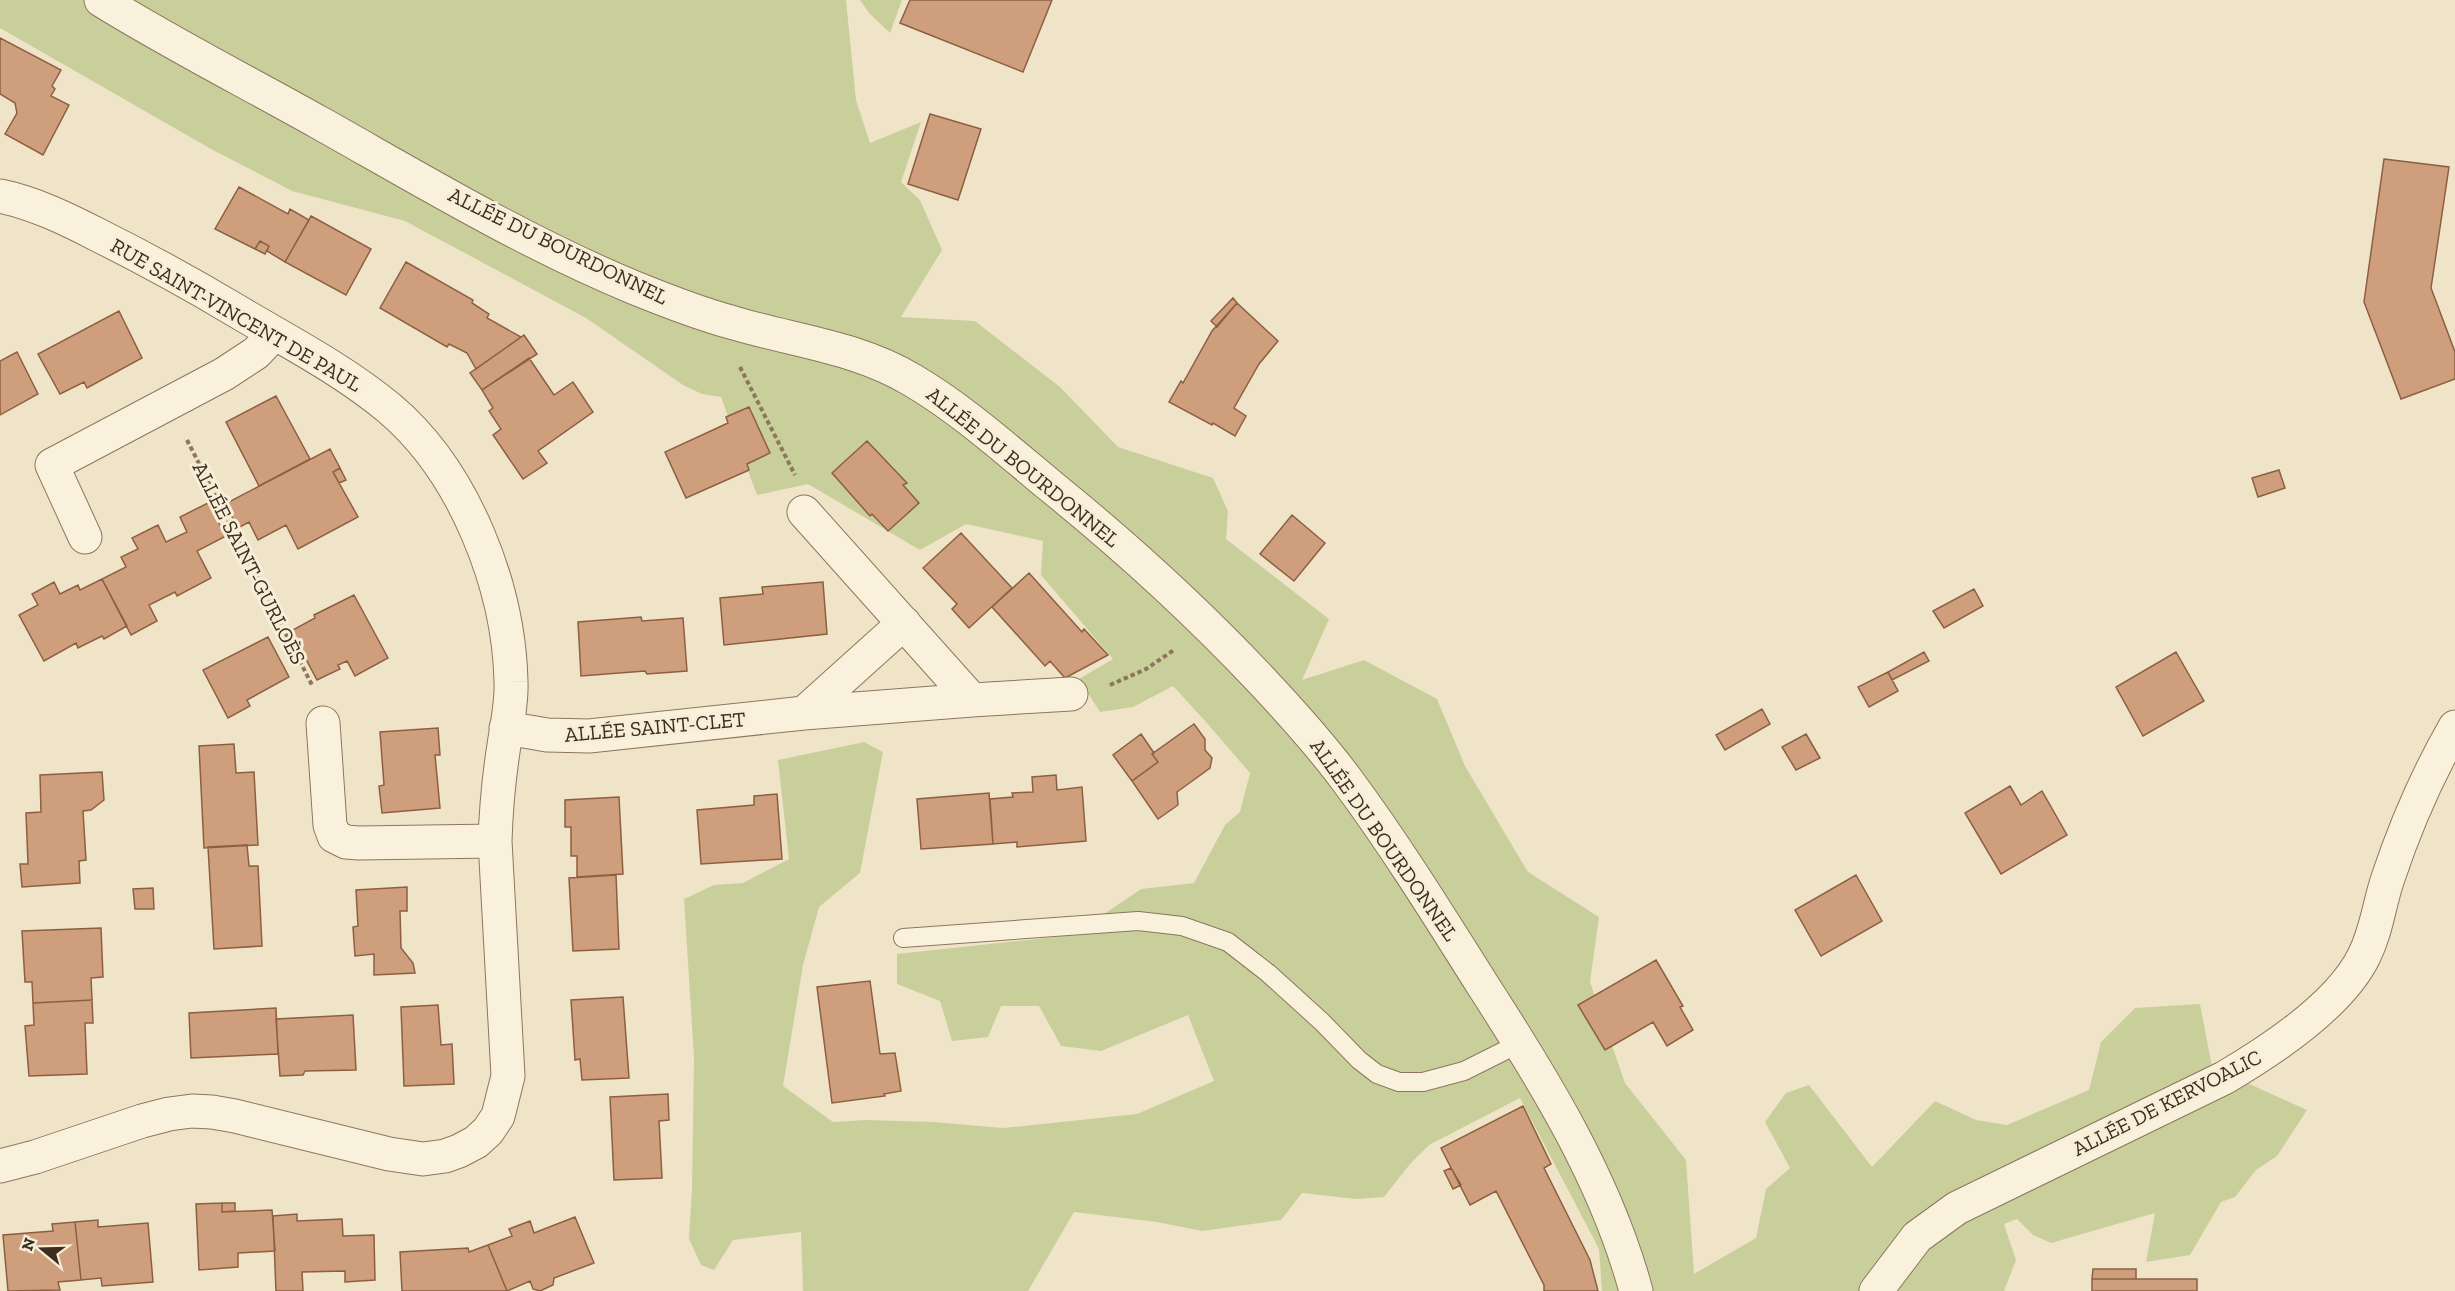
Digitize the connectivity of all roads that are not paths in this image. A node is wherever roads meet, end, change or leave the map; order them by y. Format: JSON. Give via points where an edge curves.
{"nodes":[{"id":1,"x":101,"y":0,"type":"edge"},
{"id":2,"x":0,"y":196,"type":"edge"},
{"id":3,"x":274,"y":333,"type":"junction"},
{"id":4,"x":804,"y":512,"type":"road end"},
{"id":5,"x":85,"y":537,"type":"dead end"},
{"id":6,"x":904,"y":623,"type":"junction"},
{"id":7,"x":1071,"y":694,"type":"road end"},
{"id":8,"x":972,"y":700,"type":"junction"},
{"id":9,"x":804,"y":713,"type":"junction"},
{"id":10,"x":323,"y":723,"type":"road end"},
{"id":11,"x":2455,"y":727,"type":"edge"},
{"id":12,"x":506,"y":728,"type":"junction"},
{"id":13,"x":495,"y":841,"type":"junction"},
{"id":14,"x":903,"y":938,"type":"dead end"},
{"id":15,"x":1520,"y":1043,"type":"junction"},
{"id":16,"x":0,"y":1166,"type":"edge"},
{"id":17,"x":1636,"y":1291,"type":"edge"},
{"id":18,"x":1876,"y":1291,"type":"edge"}],
"edges":[{"from":1,"to":15,"type":"street","name":"ALLÉE DU BOURDONNEL","via":[[525,235],[632,287],[735,324],[860,355],[915,381],[946,402],[1145,565],[1210,626],[1284,705],[1348,781]]},
{"from":2,"to":3,"type":"street","name":"RUE SAINT-VINCENT DE PAUL","via":[[48,212],[128,250]]},
{"from":3,"to":5,"type":"street","via":[[256,353],[224,375],[52,465]]},
{"from":3,"to":12,"type":"street","name":"RUE SAINT-VINCENT DE PAUL","via":[[328,364],[392,410],[437,459],[480,539],[492,575],[511,684]]},
{"from":4,"to":6,"type":"street"},
{"from":6,"to":8,"type":"street"},
{"from":6,"to":9,"type":"street"},
{"from":7,"to":8,"type":"street","name":"ALLÉE SAINT-CLET"},
{"from":8,"to":9,"type":"street","name":"ALLÉE SAINT-CLET"},
{"from":9,"to":12,"type":"street","name":"ALLÉE SAINT-CLET","via":[[589,735],[547,735]]},
{"from":10,"to":13,"type":"street","via":[[334,836],[359,843]]},
{"from":11,"to":18,"type":"street","name":"ALLÉE DE KERVOALIC","via":[[2402,841],[2387,880],[2379,922],[2364,958],[2342,988],[2262,1055],[2224,1078],[1957,1208],[1917,1237]]},
{"from":12,"to":13,"type":"street","name":"RUE SAINT-VINCENT DE PAUL"},
{"from":13,"to":16,"type":"street","name":"RUE SAINT-VINCENT DE PAUL","via":[[508,1076],[498,1116],[476,1142],[445,1156],[389,1155],[212,1112],[192,1111],[142,1121]]},
{"from":14,"to":15,"type":"lane","via":[[1138,921],[1182,926],[1227,942],[1268,973],[1359,1060],[1377,1074],[1399,1082],[1423,1083],[1464,1071]]},
{"from":15,"to":17,"type":"street","name":"ALLÉE DU BOURDONNEL","via":[[1602,1193]]}]}
